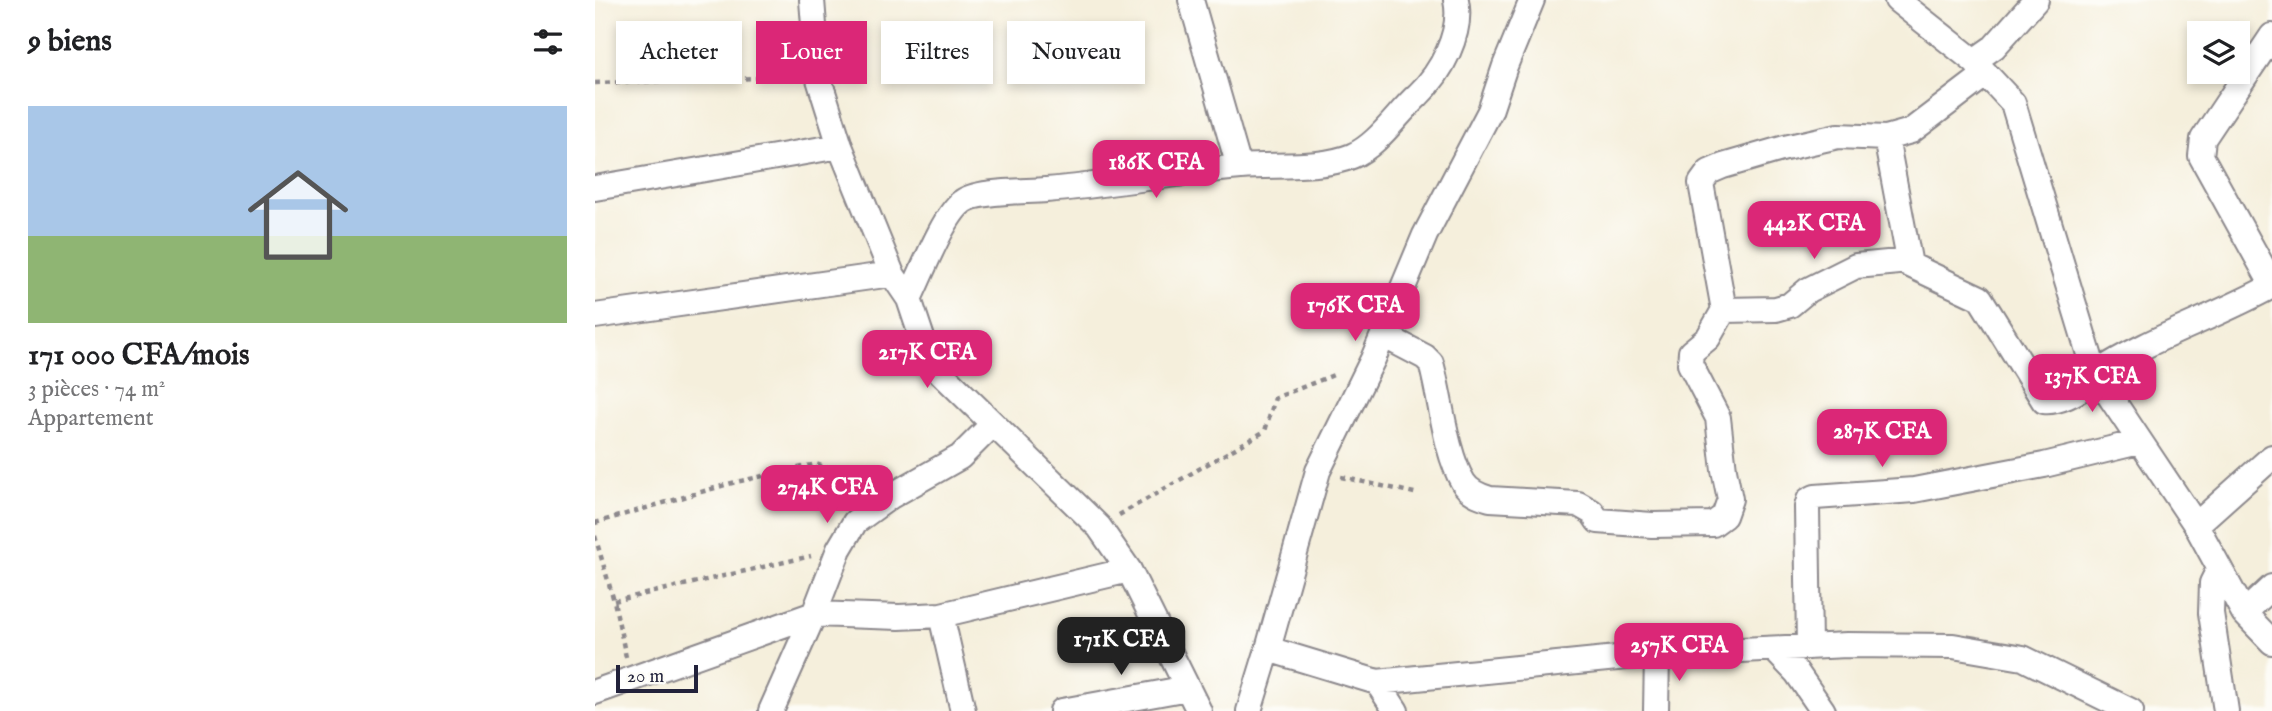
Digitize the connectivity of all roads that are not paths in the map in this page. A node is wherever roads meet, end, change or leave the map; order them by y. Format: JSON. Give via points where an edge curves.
{"nodes":[{"id":1,"x":812,"y":0,"type":"edge"},
{"id":2,"x":1191,"y":0,"type":"edge"},
{"id":3,"x":1456,"y":0,"type":"edge"},
{"id":4,"x":1532,"y":0,"type":"edge"},
{"id":5,"x":1897,"y":0,"type":"edge"},
{"id":6,"x":2036,"y":0,"type":"edge"},
{"id":7,"x":2272,"y":36,"type":"edge"},
{"id":8,"x":1980,"y":68,"type":"junction"},
{"id":9,"x":1886,"y":138,"type":"junction"},
{"id":10,"x":840,"y":146,"type":"junction"},
{"id":11,"x":1239,"y":167,"type":"junction"},
{"id":12,"x":595,"y":188,"type":"edge"},
{"id":13,"x":1909,"y":261,"type":"junction"},
{"id":14,"x":892,"y":274,"type":"junction"},
{"id":15,"x":2272,"y":285,"type":"edge"},
{"id":16,"x":909,"y":299,"type":"junction"},
{"id":17,"x":1724,"y":310,"type":"junction"},
{"id":18,"x":595,"y":316,"type":"edge"},
{"id":19,"x":1383,"y":335,"type":"junction"},
{"id":20,"x":2096,"y":377,"type":"junction"},
{"id":21,"x":993,"y":424,"type":"junction"},
{"id":22,"x":2139,"y":442,"type":"junction"},
{"id":23,"x":2272,"y":457,"type":"edge"},
{"id":24,"x":2196,"y":524,"type":"junction"},
{"id":25,"x":2220,"y":569,"type":"junction"},
{"id":26,"x":1129,"y":570,"type":"junction"},
{"id":27,"x":2272,"y":587,"type":"edge"},
{"id":28,"x":2244,"y":613,"type":"junction"},
{"id":29,"x":814,"y":614,"type":"junction"},
{"id":30,"x":941,"y":615,"type":"junction"},
{"id":31,"x":2272,"y":642,"type":"edge"},
{"id":32,"x":1809,"y":647,"type":"junction"},
{"id":33,"x":1268,"y":649,"type":"junction"},
{"id":34,"x":1774,"y":649,"type":"junction"},
{"id":35,"x":1657,"y":654,"type":"junction"},
{"id":36,"x":1377,"y":682,"type":"junction"},
{"id":37,"x":1188,"y":688,"type":"junction"},
{"id":38,"x":595,"y":692,"type":"edge"},
{"id":39,"x":771,"y":711,"type":"edge"},
{"id":40,"x":963,"y":711,"type":"edge"},
{"id":41,"x":1062,"y":711,"type":"edge"},
{"id":42,"x":1199,"y":711,"type":"edge"},
{"id":43,"x":1249,"y":711,"type":"edge"},
{"id":44,"x":1396,"y":711,"type":"edge"},
{"id":45,"x":1656,"y":711,"type":"edge"},
{"id":46,"x":1823,"y":711,"type":"edge"},
{"id":47,"x":2131,"y":711,"type":"edge"},
{"id":48,"x":2226,"y":711,"type":"edge"}],
"edges":[{"from":1,"to":10,"type":"street","via":[[818,76]]},
{"from":2,"to":11,"type":"street"},
{"from":3,"to":11,"type":"street","via":[[1457,20],[1447,56],[1435,77],[1371,144],[1333,162]]},
{"from":4,"to":19,"type":"street","via":[[1490,111],[1425,235]]},
{"from":5,"to":8,"type":"street"},
{"from":6,"to":8,"type":"street"},
{"from":7,"to":15,"type":"street","via":[[2203,139],[2201,156]]},
{"from":8,"to":9,"type":"street","via":[[1911,131]]},
{"from":8,"to":20,"type":"street","via":[[2013,103]]},
{"from":9,"to":13,"type":"street"},
{"from":9,"to":17,"type":"street","via":[[1838,136],[1709,172],[1701,184]]},
{"from":10,"to":12,"type":"street"},
{"from":10,"to":14,"type":"street"},
{"from":11,"to":16,"type":"street","via":[[964,200],[951,213]]},
{"from":13,"to":17,"type":"street","via":[[1856,266],[1776,309]]},
{"from":13,"to":20,"type":"street","via":[[1914,268],[1980,298],[2044,401],[2061,399]]},
{"from":14,"to":16,"type":"street"},
{"from":14,"to":18,"type":"street"},
{"from":15,"to":20,"type":"street","via":[[2125,355]]},
{"from":16,"to":21,"type":"street","via":[[937,369]]},
{"from":17,"to":19,"type":"street","via":[[1708,338],[1691,352],[1690,364],[1718,418],[1730,499],[1724,516],[1713,524],[1598,521],[1578,504],[1477,496],[1464,484],[1454,461],[1431,363]]},
{"from":19,"to":33,"type":"street","via":[[1318,471]]},
{"from":20,"to":22,"type":"street"},
{"from":21,"to":26,"type":"street","via":[[1099,527]]},
{"from":21,"to":29,"type":"street","via":[[960,457],[855,522]]},
{"from":22,"to":24,"type":"street"},
{"from":22,"to":32,"type":"street","via":[[1914,490],[1809,500]]},
{"from":23,"to":24,"type":"street"},
{"from":24,"to":25,"type":"street"},
{"from":25,"to":28,"type":"street"},
{"from":25,"to":48,"type":"street","via":[[2212,583],[2211,613]]},
{"from":26,"to":30,"type":"street"},
{"from":26,"to":37,"type":"street"},
{"from":27,"to":28,"type":"street"},
{"from":28,"to":31,"type":"street"},
{"from":29,"to":30,"type":"street"},
{"from":29,"to":38,"type":"street"},
{"from":29,"to":39,"type":"street"},
{"from":30,"to":40,"type":"street"},
{"from":32,"to":34,"type":"street"},
{"from":32,"to":47,"type":"street","via":[[1953,646],[2023,657]]},
{"from":33,"to":36,"type":"street"},
{"from":33,"to":43,"type":"street"},
{"from":34,"to":35,"type":"street"},
{"from":34,"to":46,"type":"street"},
{"from":35,"to":36,"type":"street"},
{"from":35,"to":45,"type":"street"},
{"from":36,"to":44,"type":"street"},
{"from":37,"to":41,"type":"street"},
{"from":37,"to":42,"type":"street"}]}
